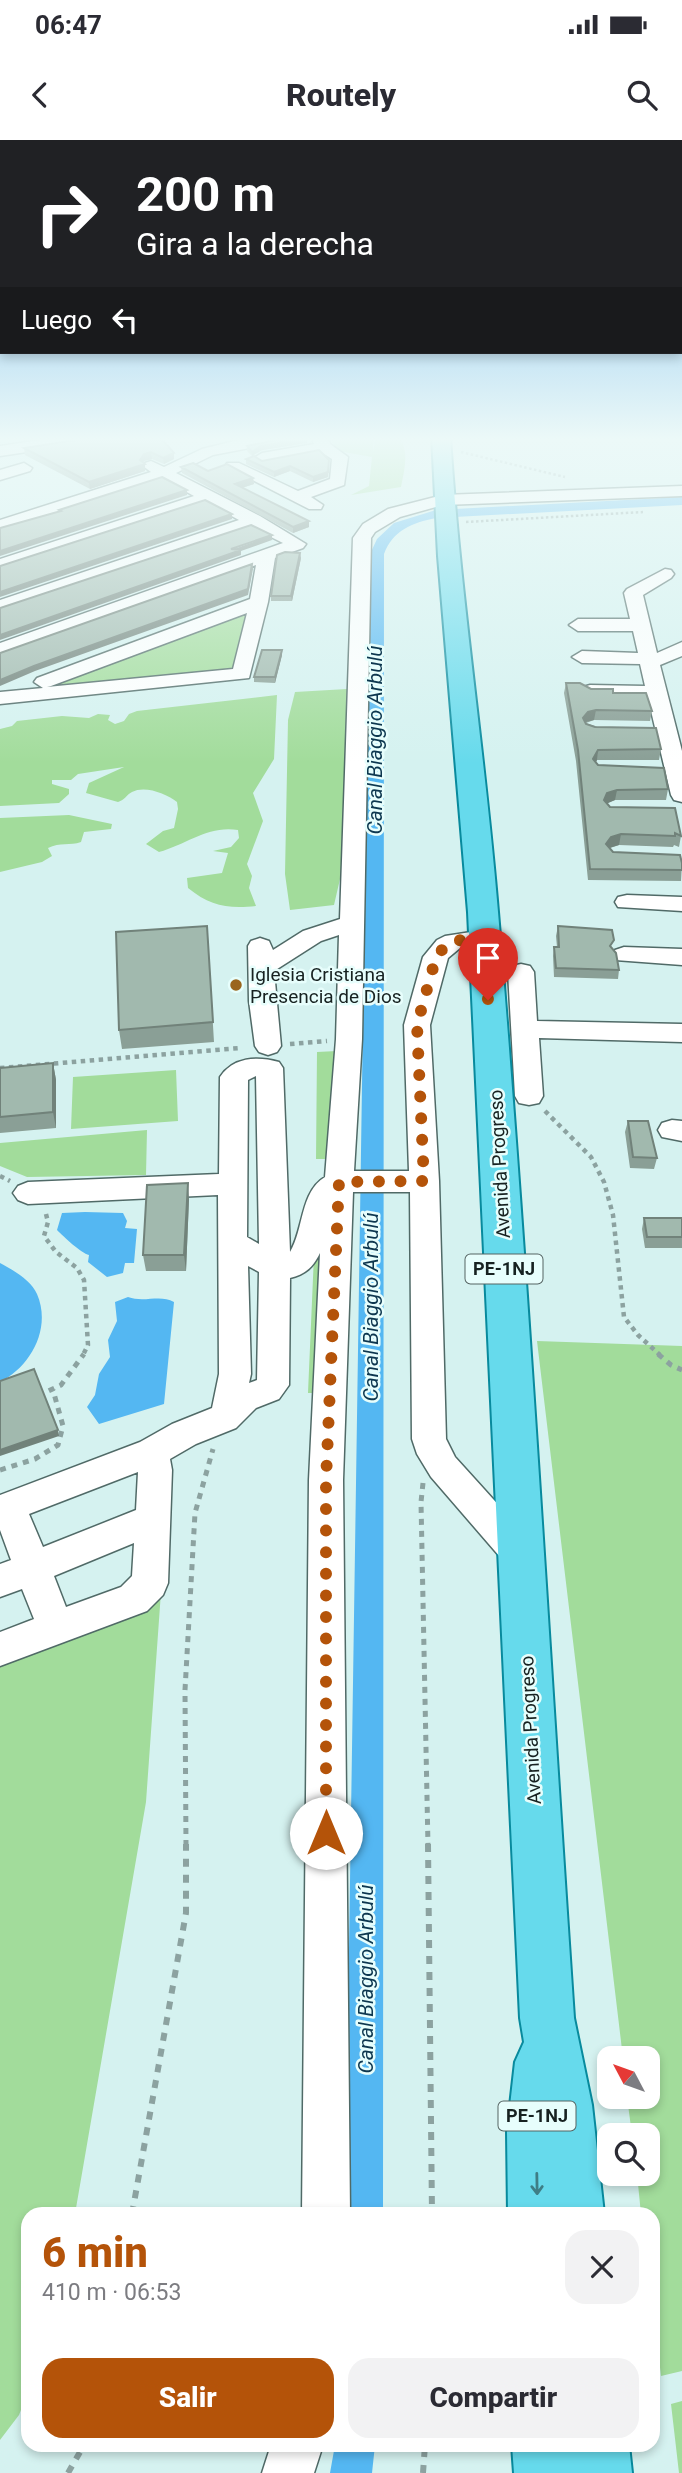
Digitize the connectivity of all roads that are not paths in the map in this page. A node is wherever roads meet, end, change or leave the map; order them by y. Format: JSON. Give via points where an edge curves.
{"nodes":[{"id":1,"x":38,"y":545,"type":"edge"},
{"id":2,"x":61,"y":545,"type":"edge"},
{"id":3,"x":183,"y":545,"type":"edge"},
{"id":4,"x":295,"y":545,"type":"edge"},
{"id":5,"x":362,"y":545,"type":"edge"},
{"id":6,"x":447,"y":545,"type":"edge"},
{"id":7,"x":46,"y":550,"type":"junction"},
{"id":8,"x":266,"y":556,"type":"junction"},
{"id":9,"x":0,"y":565,"type":"edge"},
{"id":10,"x":665,"y":574,"type":"dead end"},
{"id":11,"x":91,"y":577,"type":"junction"},
{"id":12,"x":259,"y":602,"type":"junction"},
{"id":13,"x":135,"y":603,"type":"junction"},
{"id":14,"x":0,"y":607,"type":"edge"},
{"id":15,"x":578,"y":625,"type":"dead end"},
{"id":16,"x":641,"y":625,"type":"junction"},
{"id":17,"x":183,"y":630,"type":"junction"},
{"id":18,"x":682,"y":648,"type":"edge"},
{"id":19,"x":0,"y":650,"type":"edge"},
{"id":20,"x":582,"y":657,"type":"dead end"},
{"id":21,"x":649,"y":659,"type":"junction"},
{"id":22,"x":590,"y":691,"type":"edge"},
{"id":23,"x":657,"y":692,"type":"junction"},
{"id":24,"x":4,"y":697,"type":"edge"},
{"id":25,"x":642,"y":729,"type":"edge"},
{"id":26,"x":673,"y":737,"type":"edge"},
{"id":27,"x":652,"y":769,"type":"edge"},
{"id":28,"x":676,"y":770,"type":"junction"},
{"id":29,"x":678,"y":805,"type":"edge"},
{"id":30,"x":628,"y":902,"type":"dead end"},
{"id":31,"x":682,"y":904,"type":"edge"},
{"id":32,"x":351,"y":923,"type":"junction"},
{"id":33,"x":484,"y":937,"type":"junction"},
{"id":34,"x":624,"y":955,"type":"dead end"},
{"id":35,"x":682,"y":957,"type":"edge"},
{"id":36,"x":521,"y":972,"type":"dead end"},
{"id":37,"x":506,"y":1001,"type":"junction"},
{"id":38,"x":682,"y":1033,"type":"edge"},
{"id":39,"x":526,"y":1039,"type":"junction"},
{"id":40,"x":268,"y":1045,"type":"road end"},
{"id":41,"x":682,"y":1049,"type":"edge"},
{"id":42,"x":517,"y":1085,"type":"junction"},
{"id":43,"x":424,"y":1181,"type":"junction"},
{"id":44,"x":339,"y":1182,"type":"junction"},
{"id":45,"x":233,"y":1184,"type":"junction"},
{"id":46,"x":27,"y":1193,"type":"road end"},
{"id":47,"x":232,"y":1242,"type":"junction"},
{"id":48,"x":275,"y":1265,"type":"junction"},
{"id":49,"x":226,"y":1411,"type":"junction"},
{"id":50,"x":152,"y":1452,"type":"junction"},
{"id":51,"x":4,"y":1508,"type":"edge"},
{"id":52,"x":153,"y":1519,"type":"junction"},
{"id":53,"x":520,"y":1555,"type":"junction"},
{"id":54,"x":16,"y":1574,"type":"edge"},
{"id":55,"x":56,"y":1628,"type":"junction"},
{"id":56,"x":0,"y":1648,"type":"edge"},
{"id":57,"x":547,"y":2018,"type":"junction"},
{"id":58,"x":326,"y":2207,"type":"edge"},
{"id":59,"x":537,"y":2207,"type":"edge"},
{"id":60,"x":574,"y":2207,"type":"edge"},
{"id":61,"x":295,"y":2452,"type":"edge"},
{"id":62,"x":544,"y":2452,"type":"edge"},
{"id":63,"x":598,"y":2452,"type":"edge"},
{"id":64,"x":288,"y":2473,"type":"edge"},
{"id":65,"x":546,"y":2473,"type":"edge"},
{"id":66,"x":600,"y":2473,"type":"edge"}],
"edges":[{"from":1,"to":7,"type":"street"},
{"from":2,"to":7,"type":"street"},
{"from":3,"to":11,"type":"street"},
{"from":4,"to":8,"type":"street"},
{"from":5,"to":32,"type":"street"},
{"from":6,"to":33,"type":"main road","name":"Avenida Progreso","number":"PE-1NJ"},
{"from":7,"to":9,"type":"street"},
{"from":7,"to":11,"type":"street"},
{"from":8,"to":12,"type":"street"},
{"from":8,"to":13,"type":"street"},
{"from":10,"to":16,"type":"street","via":[[633,593]]},
{"from":11,"to":13,"type":"street"},
{"from":11,"to":14,"type":"street"},
{"from":12,"to":17,"type":"street"},
{"from":12,"to":24,"type":"street","via":[[242,674]]},
{"from":13,"to":17,"type":"street"},
{"from":13,"to":19,"type":"street"},
{"from":15,"to":16,"type":"street"},
{"from":16,"to":21,"type":"street"},
{"from":17,"to":24,"type":"street"},
{"from":18,"to":21,"type":"street","via":[[667,658]]},
{"from":20,"to":21,"type":"street"},
{"from":21,"to":23,"type":"street"},
{"from":22,"to":23,"type":"street"},
{"from":23,"to":26,"type":"street"},
{"from":25,"to":26,"type":"street"},
{"from":26,"to":28,"type":"street"},
{"from":27,"to":28,"type":"street"},
{"from":28,"to":29,"type":"street"},
{"from":30,"to":31,"type":"street"},
{"from":32,"to":40,"type":"street","via":[[260,956]]},
{"from":32,"to":44,"type":"street"},
{"from":33,"to":37,"type":"main road","name":"Avenida Progreso","number":"PE-1NJ"},
{"from":33,"to":43,"type":"street","via":[[454,941],[436,957],[417,1025]]},
{"from":34,"to":35,"type":"street"},
{"from":36,"to":37,"type":"street"},
{"from":37,"to":39,"type":"street"},
{"from":37,"to":42,"type":"main road","name":"Avenida Progreso","number":"PE-1NJ"},
{"from":38,"to":39,"type":"street"},
{"from":39,"to":41,"type":"street"},
{"from":39,"to":42,"type":"street"},
{"from":42,"to":53,"type":"main road","name":"Avenida Progreso","number":"PE-1NJ"},
{"from":43,"to":44,"type":"street"},
{"from":43,"to":53,"type":"street","via":[[429,1439],[443,1467]]},
{"from":44,"to":48,"type":"street","via":[[326,1191],[310,1245],[297,1264]]},
{"from":44,"to":58,"type":"street","via":[[326,1480]]},
{"from":45,"to":46,"type":"street"},
{"from":45,"to":47,"type":"street"},
{"from":45,"to":48,"type":"street","via":[[234,1077],[239,1071],[262,1066],[271,1073]]},
{"from":47,"to":48,"type":"street"},
{"from":47,"to":49,"type":"street","via":[[235,1374]]},
{"from":48,"to":49,"type":"street","via":[[273,1385]]},
{"from":49,"to":50,"type":"street"},
{"from":50,"to":51,"type":"street"},
{"from":50,"to":52,"type":"street"},
{"from":51,"to":54,"type":"street"},
{"from":52,"to":54,"type":"street"},
{"from":52,"to":55,"type":"street","via":[[149,1583],[142,1594]]},
{"from":53,"to":57,"type":"main road","name":"Avenida Progreso","number":"PE-1NJ"},
{"from":54,"to":55,"type":"street"},
{"from":55,"to":56,"type":"street"},
{"from":57,"to":59,"type":"main road","name":"Avenida Progreso","number":"PE-1NJ","one_way":true,"via":[[536,2132]]},
{"from":57,"to":60,"type":"main road","name":"Avenida Progreso","number":"PE-1NJ","via":[[564,2105]]},
{"from":61,"to":64,"type":"street"},
{"from":62,"to":65,"type":"main road"},
{"from":63,"to":66,"type":"main road"}]}
